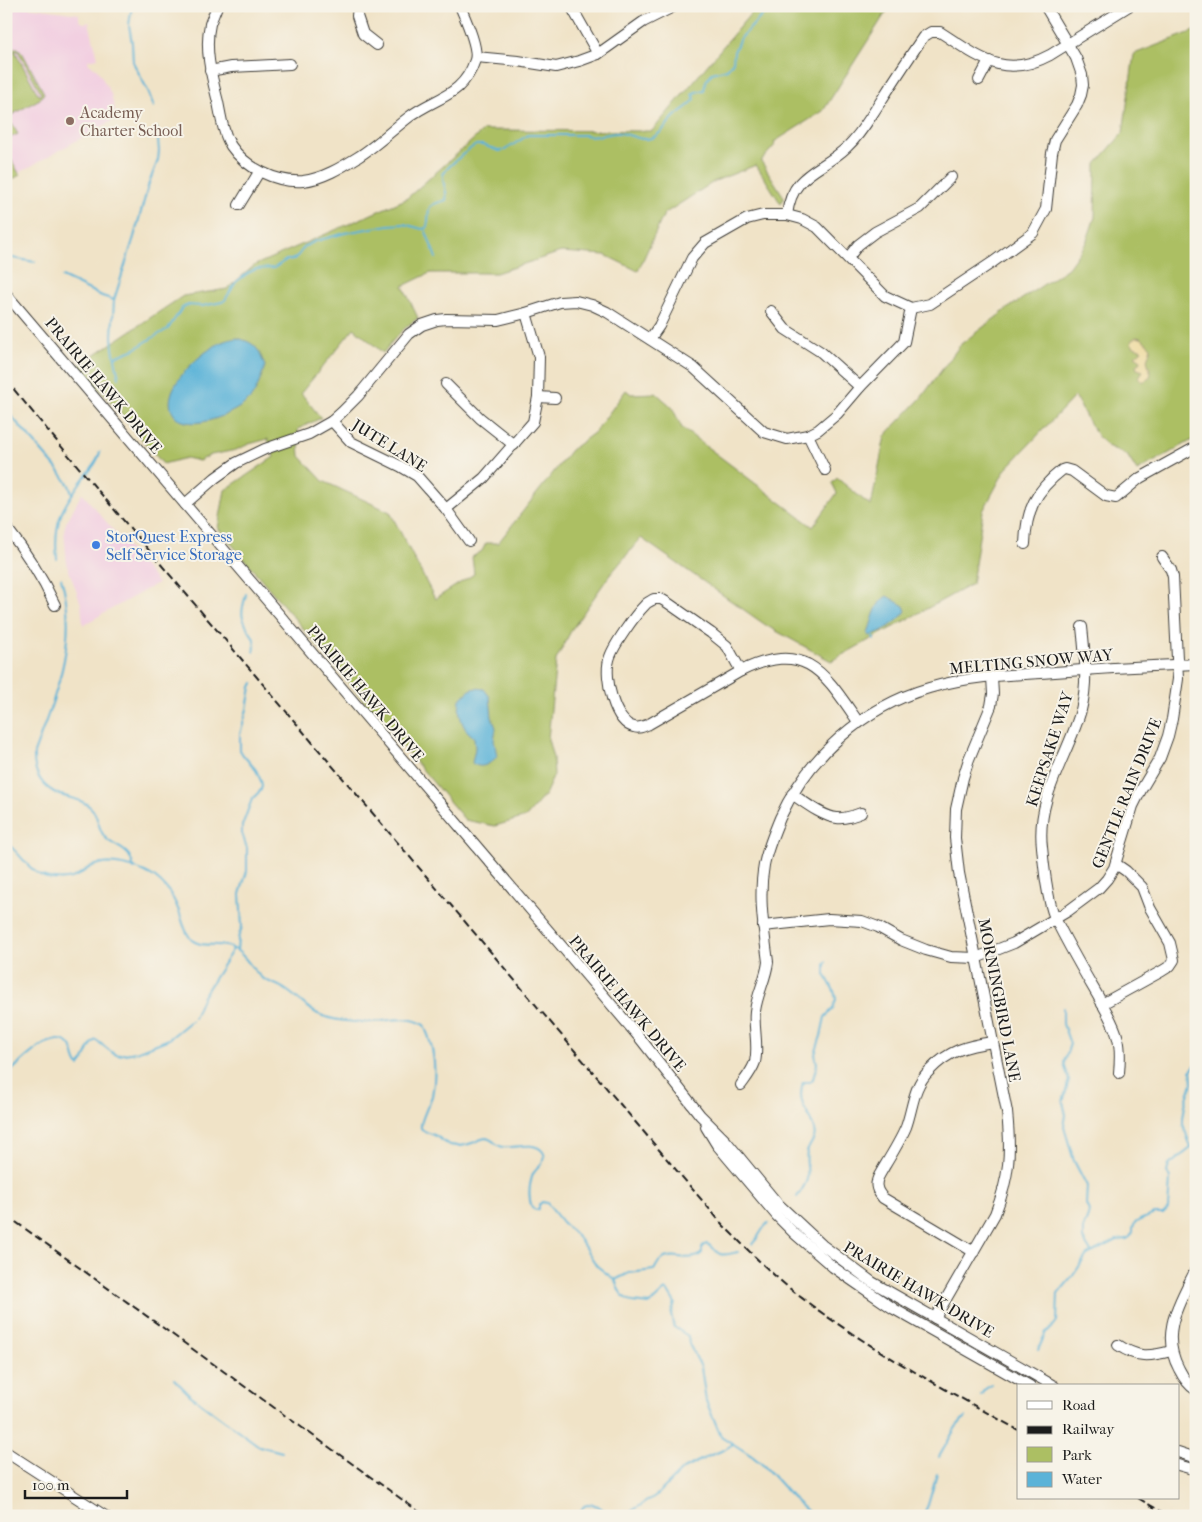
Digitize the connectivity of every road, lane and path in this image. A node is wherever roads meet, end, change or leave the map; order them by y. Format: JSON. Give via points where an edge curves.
{"nodes":[{"id":1,"x":217,"y":6,"type":"edge"},
{"id":2,"x":358,"y":6,"type":"edge"},
{"id":3,"x":460,"y":6,"type":"edge"},
{"id":4,"x":570,"y":6,"type":"edge"},
{"id":5,"x":1045,"y":6,"type":"edge"},
{"id":6,"x":1129,"y":6,"type":"edge"},
{"id":7,"x":672,"y":7,"type":"edge"},
{"id":8,"x":1068,"y":44,"type":"junction"},
{"id":9,"x":377,"y":45,"type":"dead end"},
{"id":10,"x":598,"y":54,"type":"junction"},
{"id":11,"x":476,"y":57,"type":"junction"},
{"id":12,"x":989,"y":62,"type":"junction"},
{"id":13,"x":290,"y":64,"type":"dead end"},
{"id":14,"x":210,"y":71,"type":"junction"},
{"id":15,"x":979,"y":80,"type":"dead end"},
{"id":16,"x":259,"y":172,"type":"junction"},
{"id":17,"x":951,"y":177,"type":"dead end"},
{"id":18,"x":239,"y":205,"type":"dead end"},
{"id":19,"x":787,"y":215,"type":"junction"},
{"id":20,"x":848,"y":258,"type":"junction"},
{"id":21,"x":6,"y":294,"type":"edge"},
{"id":22,"x":911,"y":308,"type":"junction"},
{"id":23,"x":771,"y":312,"type":"dead end"},
{"id":24,"x":526,"y":313,"type":"junction"},
{"id":25,"x":650,"y":339,"type":"junction"},
{"id":26,"x":446,"y":384,"type":"dead end"},
{"id":27,"x":860,"y":387,"type":"junction"},
{"id":28,"x":538,"y":397,"type":"junction"},
{"id":29,"x":555,"y":398,"type":"dead end"},
{"id":30,"x":332,"y":421,"type":"junction"},
{"id":31,"x":808,"y":435,"type":"junction"},
{"id":32,"x":514,"y":445,"type":"junction"},
{"id":33,"x":1196,"y":447,"type":"edge"},
{"id":34,"x":825,"y":470,"type":"dead end"},
{"id":35,"x":185,"y":504,"type":"junction"},
{"id":36,"x":446,"y":509,"type":"junction"},
{"id":37,"x":6,"y":528,"type":"edge"},
{"id":38,"x":469,"y":541,"type":"dead end"},
{"id":39,"x":1025,"y":544,"type":"dead end"},
{"id":40,"x":1162,"y":557,"type":"dead end"},
{"id":41,"x":55,"y":605,"type":"dead end"},
{"id":42,"x":1082,"y":627,"type":"dead end"},
{"id":43,"x":1196,"y":664,"type":"edge"},
{"id":44,"x":1178,"y":665,"type":"junction"},
{"id":45,"x":1084,"y":670,"type":"junction"},
{"id":46,"x":741,"y":671,"type":"junction"},
{"id":47,"x":992,"y":677,"type":"junction"},
{"id":48,"x":859,"y":723,"type":"junction"},
{"id":49,"x":792,"y":794,"type":"junction"},
{"id":50,"x":861,"y":813,"type":"dead end"},
{"id":51,"x":1116,"y":864,"type":"junction"},
{"id":52,"x":1056,"y":918,"type":"junction"},
{"id":53,"x":763,"y":926,"type":"junction"},
{"id":54,"x":976,"y":958,"type":"junction"},
{"id":55,"x":1102,"y":1004,"type":"junction"},
{"id":56,"x":993,"y":1042,"type":"junction"},
{"id":57,"x":1119,"y":1073,"type":"dead end"},
{"id":58,"x":741,"y":1085,"type":"dead end"},
{"id":59,"x":700,"y":1115,"type":"junction"},
{"id":60,"x":974,"y":1252,"type":"junction"},
{"id":61,"x":1196,"y":1269,"type":"edge"},
{"id":62,"x":1192,"y":1284,"type":"edge"},
{"id":63,"x":935,"y":1318,"type":"junction"},
{"id":64,"x":1118,"y":1345,"type":"dead end"},
{"id":65,"x":1171,"y":1351,"type":"junction"},
{"id":66,"x":1026,"y":1384,"type":"edge"},
{"id":67,"x":1050,"y":1384,"type":"edge"},
{"id":68,"x":1196,"y":1390,"type":"edge"},
{"id":69,"x":6,"y":1452,"type":"edge"},
{"id":70,"x":1180,"y":1453,"type":"edge"},
{"id":71,"x":1196,"y":1458,"type":"edge"},
{"id":72,"x":1180,"y":1466,"type":"edge"},
{"id":73,"x":1196,"y":1470,"type":"edge"},
{"id":74,"x":105,"y":1516,"type":"edge"}],
"edges":[{"from":1,"to":14,"type":"street","via":[[208,37]]},
{"from":2,"to":9,"type":"street","via":[[357,16],[363,34]]},
{"from":3,"to":11,"type":"street","via":[[470,26]]},
{"from":4,"to":10,"type":"street"},
{"from":5,"to":8,"type":"street"},
{"from":6,"to":8,"type":"street"},
{"from":7,"to":10,"type":"street","via":[[643,22]]},
{"from":8,"to":12,"type":"street","via":[[1026,65],[1006,66]]},
{"from":8,"to":22,"type":"street","via":[[1082,75],[1081,96],[1055,140],[1046,209],[1033,233],[930,304]]},
{"from":10,"to":11,"type":"street","via":[[556,67]]},
{"from":11,"to":16,"type":"street","via":[[460,86],[411,116],[360,156],[340,167],[302,181],[279,179]]},
{"from":12,"to":15,"type":"street"},
{"from":12,"to":19,"type":"street","via":[[940,32],[931,32],[923,37],[862,131],[846,148],[803,178],[795,188]]},
{"from":13,"to":14,"type":"street"},
{"from":14,"to":16,"type":"street","via":[[225,132],[232,146]]},
{"from":16,"to":18,"type":"street"},
{"from":17,"to":20,"type":"street","via":[[920,208],[875,232]]},
{"from":19,"to":20,"type":"street","via":[[817,227]]},
{"from":19,"to":25,"type":"street","via":[[747,219],[705,243],[692,258]]},
{"from":20,"to":22,"type":"street","via":[[886,296]]},
{"from":21,"to":35,"type":"street","name":"PRAIRIE HAWK DRIVE"},
{"from":22,"to":27,"type":"street","via":[[904,342]]},
{"from":23,"to":27,"type":"street","via":[[785,329],[821,352]]},
{"from":24,"to":25,"type":"street","via":[[560,302],[576,301],[607,312]]},
{"from":24,"to":28,"type":"street","via":[[539,357]]},
{"from":24,"to":30,"type":"street","via":[[498,320],[437,320],[416,329],[404,339],[350,405]]},
{"from":25,"to":31,"type":"street","via":[[693,367],[764,432],[787,439]]},
{"from":26,"to":32,"type":"street","via":[[480,418]]},
{"from":27,"to":31,"type":"street","via":[[837,414]]},
{"from":28,"to":29,"type":"street"},
{"from":28,"to":32,"type":"street","via":[[533,422]]},
{"from":30,"to":35,"type":"street","via":[[300,438],[246,457],[225,470]]},
{"from":30,"to":36,"type":"street","name":"JUTE LANE","via":[[351,442],[418,476]]},
{"from":31,"to":34,"type":"street"},
{"from":32,"to":36,"type":"street","via":[[484,478]]},
{"from":33,"to":39,"type":"street","via":[[1140,478],[1116,498],[1106,496],[1072,470],[1062,470],[1033,502],[1026,523]]},
{"from":35,"to":59,"type":"street","name":"PRAIRIE HAWK DRIVE","via":[[639,1037]]},
{"from":36,"to":38,"type":"street","name":"JUTE LANE"},
{"from":37,"to":41,"type":"street","via":[[41,577]]},
{"from":40,"to":44,"type":"street","name":"GENTLE RAIN DRIVE","via":[[1173,577]]},
{"from":42,"to":45,"type":"street","name":"KEEPSAKE WAY"},
{"from":43,"to":44,"type":"street","name":"MELTING SNOW WAY"},
{"from":44,"to":45,"type":"street","name":"MELTING SNOW WAY"},
{"from":44,"to":51,"type":"street","name":"GENTLE RAIN DRIVE","via":[[1176,698],[1168,736],[1160,758],[1133,806]]},
{"from":45,"to":47,"type":"street","name":"MELTING SNOW WAY"},
{"from":45,"to":52,"type":"street","name":"KEEPSAKE WAY","via":[[1081,709],[1043,811],[1042,846],[1051,907]]},
{"from":46,"to":46,"type":"street","via":[[638,728],[624,721],[612,699],[607,679],[609,659],[614,649],[644,605],[654,599],[668,603],[727,646]]},
{"from":46,"to":48,"type":"street","via":[[758,663],[783,658],[809,664],[830,681]]},
{"from":47,"to":48,"type":"street","name":"MELTING SNOW WAY","via":[[961,680],[920,690]]},
{"from":47,"to":54,"type":"street","name":"MORNINGBIRD LANE","via":[[991,706],[967,766],[956,809],[959,873]]},
{"from":48,"to":49,"type":"street","name":"MELTING SNOW WAY","via":[[823,754]]},
{"from":49,"to":50,"type":"street","via":[[829,816],[849,817]]},
{"from":49,"to":53,"type":"street","name":"MELTING SNOW WAY","via":[[764,864]]},
{"from":51,"to":52,"type":"street","name":"GENTLE RAIN DRIVE","via":[[1099,888]]},
{"from":51,"to":55,"type":"street","via":[[1142,888],[1170,943],[1174,960],[1162,971]]},
{"from":52,"to":54,"type":"street","name":"GENTLE RAIN DRIVE","via":[[1014,942]]},
{"from":52,"to":55,"type":"street","name":"KEEPSAKE WAY"},
{"from":53,"to":54,"type":"street","name":"GENTLE RAIN DRIVE","via":[[829,919],[862,921],[926,950],[951,957]]},
{"from":53,"to":58,"type":"street","name":"MELTING SNOW WAY","via":[[768,962],[755,1011],[756,1052],[754,1064]]},
{"from":54,"to":56,"type":"street","name":"MORNINGBIRD LANE"},
{"from":55,"to":57,"type":"street","name":"KEEPSAKE WAY","via":[[1117,1037]]},
{"from":56,"to":60,"type":"street","name":"MORNINGBIRD LANE","via":[[1007,1112],[1009,1162],[1002,1198]]},
{"from":56,"to":60,"type":"street","via":[[959,1049],[927,1072],[916,1092],[906,1126],[877,1181],[883,1198]]},
{"from":59,"to":63,"type":"street","name":"PRAIRIE HAWK DRIVE","via":[[777,1203],[818,1242],[872,1282]]},
{"from":59,"to":66,"type":"street","name":"PRAIRIE HAWK DRIVE","via":[[718,1145],[761,1198],[826,1261],[894,1309]]},
{"from":60,"to":63,"type":"street","name":"MORNINGBIRD LANE"},
{"from":61,"to":62,"type":"street"},
{"from":62,"to":65,"type":"street","via":[[1174,1313]]},
{"from":63,"to":67,"type":"street","name":"PRAIRIE HAWK DRIVE"},
{"from":64,"to":65,"type":"street","via":[[1140,1355]]},
{"from":65,"to":68,"type":"street","via":[[1185,1379]]},
{"from":69,"to":74,"type":"street"},
{"from":70,"to":71,"type":"street"},
{"from":72,"to":73,"type":"street"}]}
